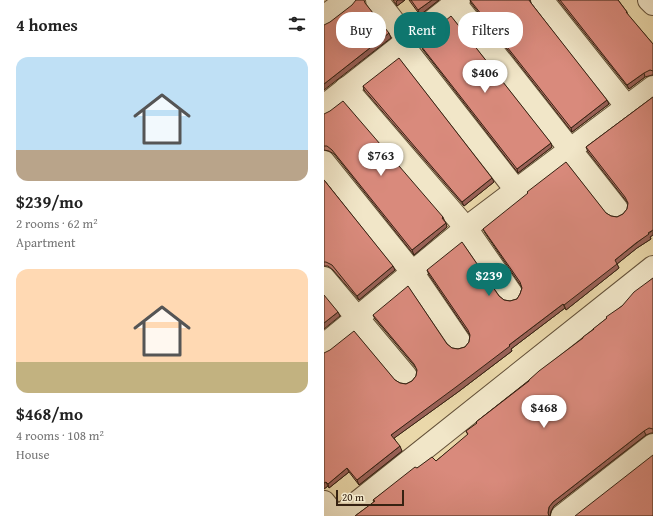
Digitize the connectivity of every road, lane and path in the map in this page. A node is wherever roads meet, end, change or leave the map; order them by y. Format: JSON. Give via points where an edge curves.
{"nodes":[{"id":1,"x":346,"y":0,"type":"edge"},
{"id":2,"x":377,"y":0,"type":"edge"},
{"id":3,"x":542,"y":0,"type":"edge"},
{"id":4,"x":650,"y":0,"type":"edge"},
{"id":5,"x":457,"y":2,"type":"edge"},
{"id":6,"x":653,"y":4,"type":"edge"},
{"id":7,"x":444,"y":12,"type":"edge"},
{"id":8,"x":324,"y":17,"type":"edge"},
{"id":9,"x":394,"y":26,"type":"edge"},
{"id":10,"x":397,"y":48,"type":"edge"},
{"id":11,"x":410,"y":48,"type":"edge"},
{"id":12,"x":653,"y":87,"type":"edge"},
{"id":13,"x":346,"y":88,"type":"junction"},
{"id":14,"x":324,"y":106,"type":"edge"},
{"id":15,"x":627,"y":107,"type":"junction"},
{"id":16,"x":571,"y":150,"type":"junction"},
{"id":17,"x":324,"y":162,"type":"edge"},
{"id":18,"x":516,"y":190,"type":"junction"},
{"id":19,"x":617,"y":209,"type":"dead end"},
{"id":20,"x":466,"y":228,"type":"junction"},
{"id":21,"x":653,"y":267,"type":"edge"},
{"id":22,"x":412,"y":272,"type":"junction"},
{"id":23,"x":324,"y":278,"type":"edge"},
{"id":24,"x":512,"y":294,"type":"dead end"},
{"id":25,"x":357,"y":318,"type":"junction"},
{"id":26,"x":459,"y":341,"type":"dead end"},
{"id":27,"x":324,"y":345,"type":"edge"},
{"id":28,"x":406,"y":376,"type":"dead end"},
{"id":29,"x":653,"y":445,"type":"edge"},
{"id":30,"x":324,"y":502,"type":"edge"},
{"id":31,"x":334,"y":516,"type":"edge"},
{"id":32,"x":340,"y":516,"type":"edge"},
{"id":33,"x":562,"y":516,"type":"edge"}],
"edges":[{"from":1,"to":8,"type":"street"},
{"from":2,"to":9,"type":"street"},
{"from":3,"to":15,"type":"street"},
{"from":4,"to":6,"type":"street"},
{"from":5,"to":7,"type":"street"},
{"from":5,"to":16,"type":"street"},
{"from":10,"to":13,"type":"street"},
{"from":11,"to":18,"type":"street"},
{"from":12,"to":15,"type":"street"},
{"from":13,"to":14,"type":"street"},
{"from":13,"to":20,"type":"street"},
{"from":15,"to":16,"type":"street"},
{"from":16,"to":18,"type":"street"},
{"from":16,"to":19,"type":"street"},
{"from":17,"to":22,"type":"street"},
{"from":18,"to":20,"type":"street"},
{"from":20,"to":22,"type":"street"},
{"from":20,"to":24,"type":"street"},
{"from":21,"to":32,"type":"street"},
{"from":22,"to":25,"type":"street"},
{"from":22,"to":26,"type":"street"},
{"from":23,"to":25,"type":"street"},
{"from":25,"to":27,"type":"street"},
{"from":25,"to":28,"type":"street"},
{"from":29,"to":33,"type":"street"},
{"from":30,"to":31,"type":"street"}]}
